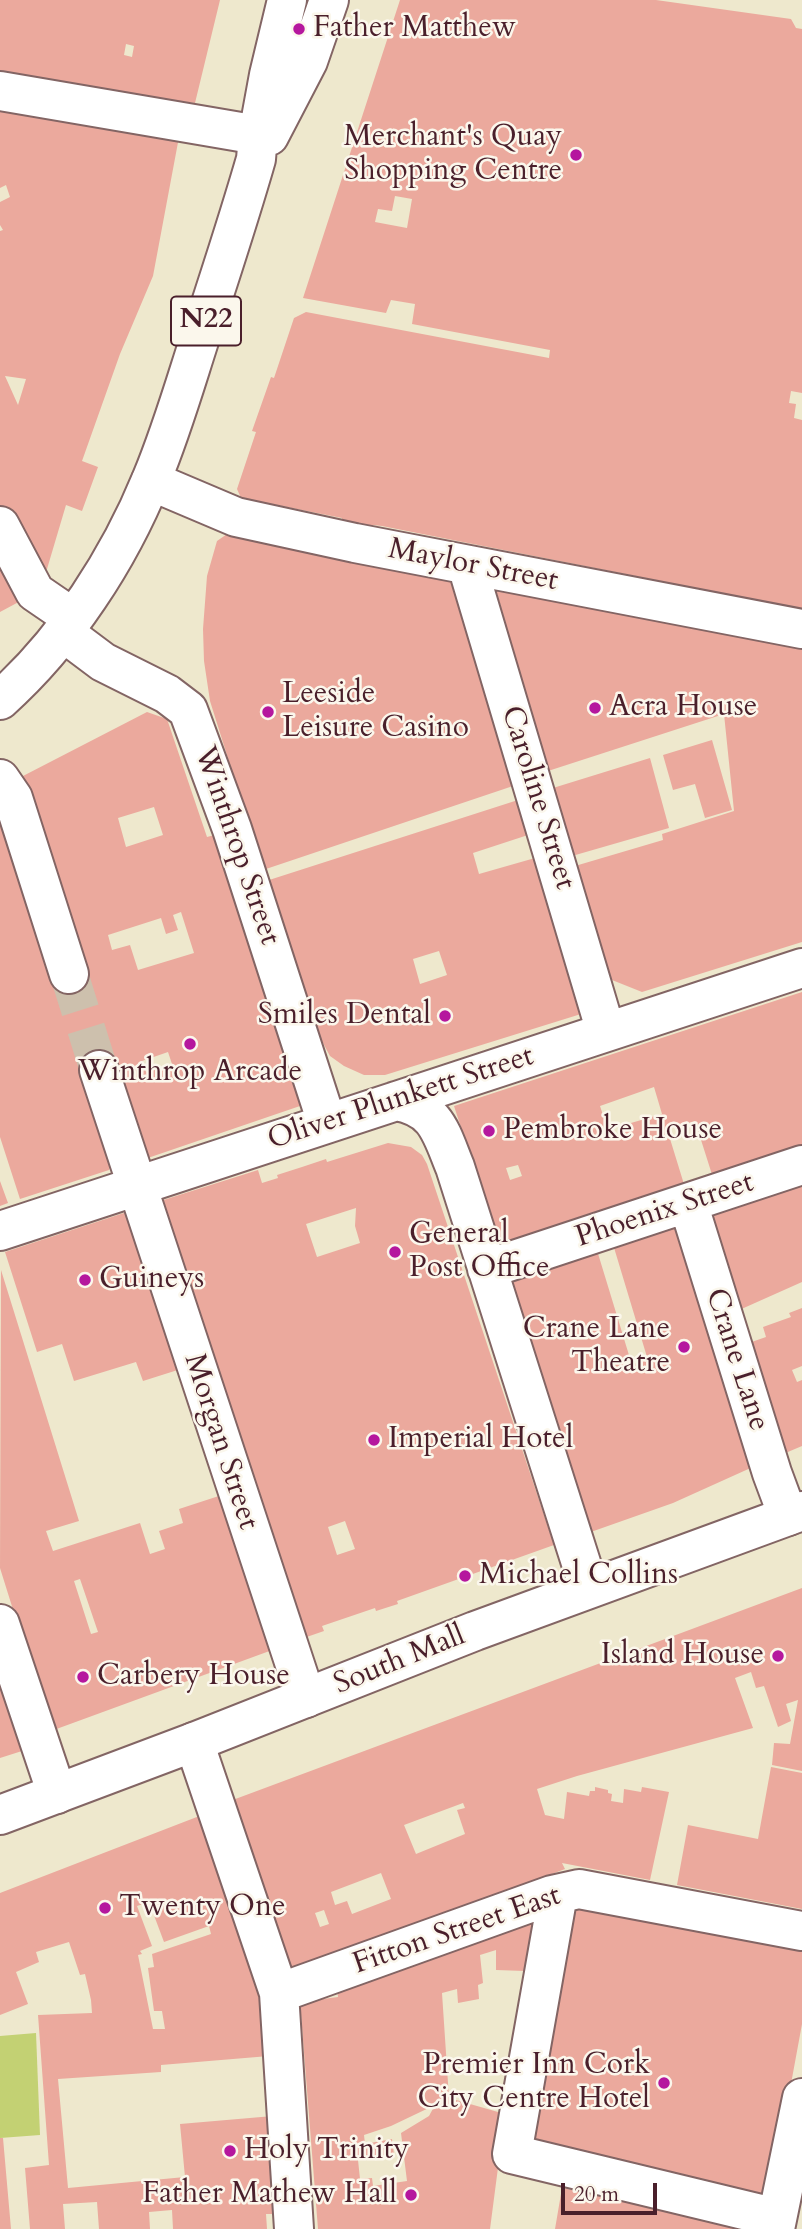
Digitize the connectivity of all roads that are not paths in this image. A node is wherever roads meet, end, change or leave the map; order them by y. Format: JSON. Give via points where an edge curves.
{"nodes":[{"id":1,"x":287,"y":0,"type":"edge"},
{"id":2,"x":328,"y":0,"type":"edge"},
{"id":3,"x":0,"y":91,"type":"edge"},
{"id":4,"x":257,"y":147,"type":"junction"},
{"id":5,"x":151,"y":481,"type":"junction"},
{"id":6,"x":0,"y":526,"type":"edge"},
{"id":7,"x":467,"y":565,"type":"junction"},
{"id":8,"x":68,"y":625,"type":"junction"},
{"id":9,"x":802,"y":629,"type":"edge"},
{"id":10,"x":0,"y":700,"type":"edge"},
{"id":11,"x":0,"y":779,"type":"edge"},
{"id":12,"x":802,"y":968,"type":"edge"},
{"id":13,"x":69,"y":974,"type":"tunnel mouth"},
{"id":14,"x":606,"y":1032,"type":"junction"},
{"id":15,"x":99,"y":1070,"type":"tunnel mouth"},
{"id":16,"x":396,"y":1101,"type":"junction"},
{"id":17,"x":327,"y":1123,"type":"junction"},
{"id":18,"x":802,"y":1165,"type":"edge"},
{"id":19,"x":136,"y":1186,"type":"junction"},
{"id":20,"x":688,"y":1203,"type":"junction"},
{"id":21,"x":0,"y":1231,"type":"edge"},
{"id":22,"x":488,"y":1269,"type":"junction"},
{"id":23,"x":795,"y":1514,"type":"edge"},
{"id":24,"x":589,"y":1588,"type":"junction"},
{"id":25,"x":0,"y":1624,"type":"edge"},
{"id":26,"x":306,"y":1698,"type":"junction"},
{"id":27,"x":194,"y":1742,"type":"junction"},
{"id":28,"x":57,"y":1794,"type":"junction"},
{"id":29,"x":0,"y":1815,"type":"edge"},
{"id":30,"x":558,"y":1894,"type":"junction"},
{"id":31,"x":802,"y":1931,"type":"edge"},
{"id":32,"x":279,"y":1993,"type":"junction"},
{"id":33,"x":802,"y":2098,"type":"edge"},
{"id":34,"x":776,"y":2223,"type":"edge"},
{"id":35,"x":294,"y":2229,"type":"edge"}],
"edges":[{"from":1,"to":4,"type":"main road","number":"N22"},
{"from":2,"to":4,"type":"main road","number":"N22","via":[[308,61]]},
{"from":3,"to":4,"type":"main road"},
{"from":4,"to":5,"type":"main road","number":"N22","via":[[219,282]]},
{"from":5,"to":7,"type":"main road","name":"Maylor Street","via":[[236,517]]},
{"from":5,"to":8,"type":"main road","number":"N22","via":[[113,557]]},
{"from":6,"to":8,"type":"main road","name":"Winthrop Street","via":[[36,592]]},
{"from":7,"to":9,"type":"main road","name":"Maylor Street"},
{"from":7,"to":14,"type":"main road","name":"Caroline Street"},
{"from":8,"to":10,"type":"main road","number":"N22"},
{"from":8,"to":17,"type":"main road","name":"Winthrop Street","via":[[103,662],[167,694],[188,710],[232,829]]},
{"from":11,"to":13,"type":"main road","via":[[13,798]]},
{"from":12,"to":14,"type":"main road","name":"Oliver Plunkett Street"},
{"from":14,"to":16,"type":"main road","name":"Oliver Plunkett Street"},
{"from":15,"to":19,"type":"main road","name":"Morgan Street"},
{"from":16,"to":17,"type":"main road","name":"Oliver Plunkett Street"},
{"from":16,"to":22,"type":"main road","via":[[423,1110],[440,1127]]},
{"from":17,"to":19,"type":"main road","name":"Oliver Plunkett Street"},
{"from":18,"to":20,"type":"main road","name":"Phoenix Street"},
{"from":19,"to":21,"type":"main road","name":"Oliver Plunkett Street"},
{"from":19,"to":26,"type":"main road","name":"Morgan Street"},
{"from":20,"to":22,"type":"main road","name":"Phoenix Street"},
{"from":20,"to":23,"type":"main road","name":"Crane Lane","via":[[772,1473]]},
{"from":22,"to":24,"type":"main road"},
{"from":23,"to":24,"type":"main road","name":"South Mall"},
{"from":24,"to":26,"type":"main road","name":"South Mall"},
{"from":25,"to":28,"type":"main road"},
{"from":26,"to":27,"type":"main road","name":"South Mall"},
{"from":27,"to":28,"type":"main road","name":"South Mall"},
{"from":27,"to":32,"type":"main road"},
{"from":28,"to":29,"type":"main road","name":"South Mall"},
{"from":30,"to":31,"type":"main road","name":"Fitton Street East","via":[[579,1889]]},
{"from":30,"to":32,"type":"main road","name":"Fitton Street East"},
{"from":30,"to":34,"type":"main road","via":[[512,2154]]},
{"from":32,"to":35,"type":"main road"},
{"from":33,"to":34,"type":"main road"}]}
